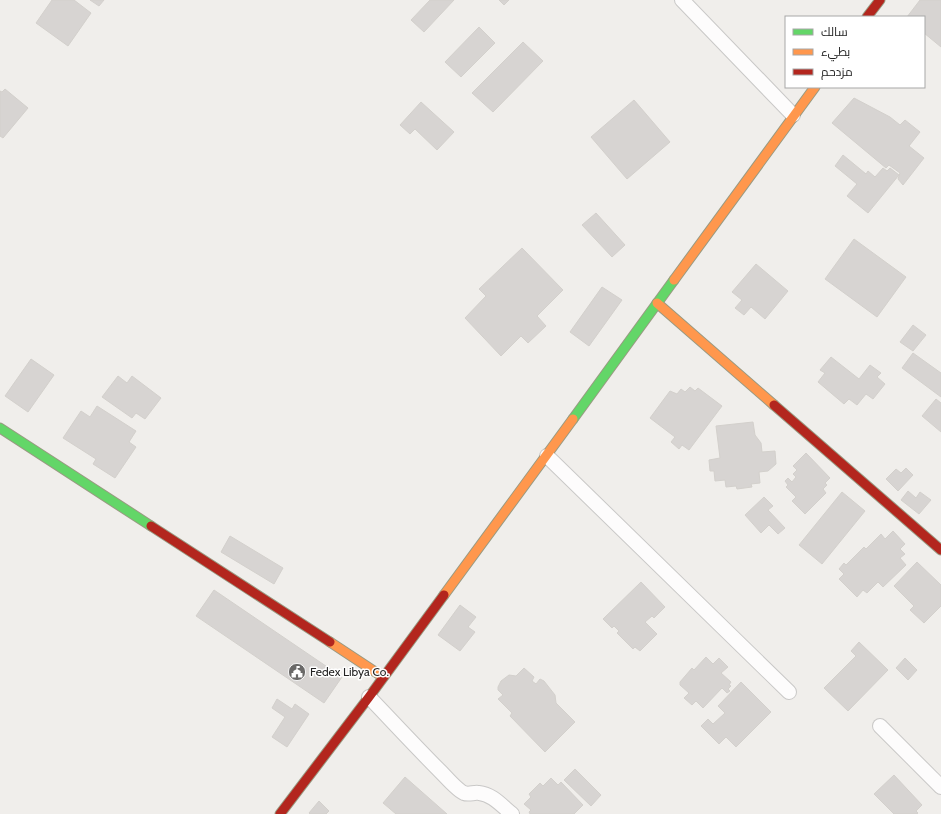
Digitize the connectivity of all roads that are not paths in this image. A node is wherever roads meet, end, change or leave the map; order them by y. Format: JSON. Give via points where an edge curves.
{"nodes":[{"id":1,"x":682,"y":0,"type":"edge"},
{"id":2,"x":880,"y":0,"type":"edge"},
{"id":3,"x":868,"y":16,"type":"edge"},
{"id":4,"x":813,"y":88,"type":"edge"},
{"id":5,"x":793,"y":116,"type":"junction"},
{"id":6,"x":657,"y":303,"type":"junction"},
{"id":7,"x":0,"y":428,"type":"edge"},
{"id":8,"x":547,"y":456,"type":"junction"},
{"id":9,"x":941,"y":550,"type":"edge"},
{"id":10,"x":383,"y":677,"type":"junction"},
{"id":11,"x":790,"y":692,"type":"dead end"},
{"id":12,"x":369,"y":697,"type":"junction"},
{"id":13,"x":880,"y":726,"type":"dead end"},
{"id":14,"x":941,"y":787,"type":"edge"},
{"id":15,"x":280,"y":814,"type":"edge"},
{"id":16,"x":512,"y":814,"type":"edge"}],
"edges":[{"from":1,"to":5,"type":"street"},
{"from":2,"to":3,"type":"street"},
{"from":4,"to":5,"type":"street"},
{"from":5,"to":6,"type":"street"},
{"from":6,"to":8,"type":"street"},
{"from":6,"to":9,"type":"street"},
{"from":7,"to":10,"type":"street"},
{"from":8,"to":10,"type":"street"},
{"from":8,"to":11,"type":"street"},
{"from":10,"to":12,"type":"street"},
{"from":12,"to":15,"type":"street"},
{"from":12,"to":16,"type":"street","via":[[454,785],[464,793],[487,795]]},
{"from":13,"to":14,"type":"street"}]}
